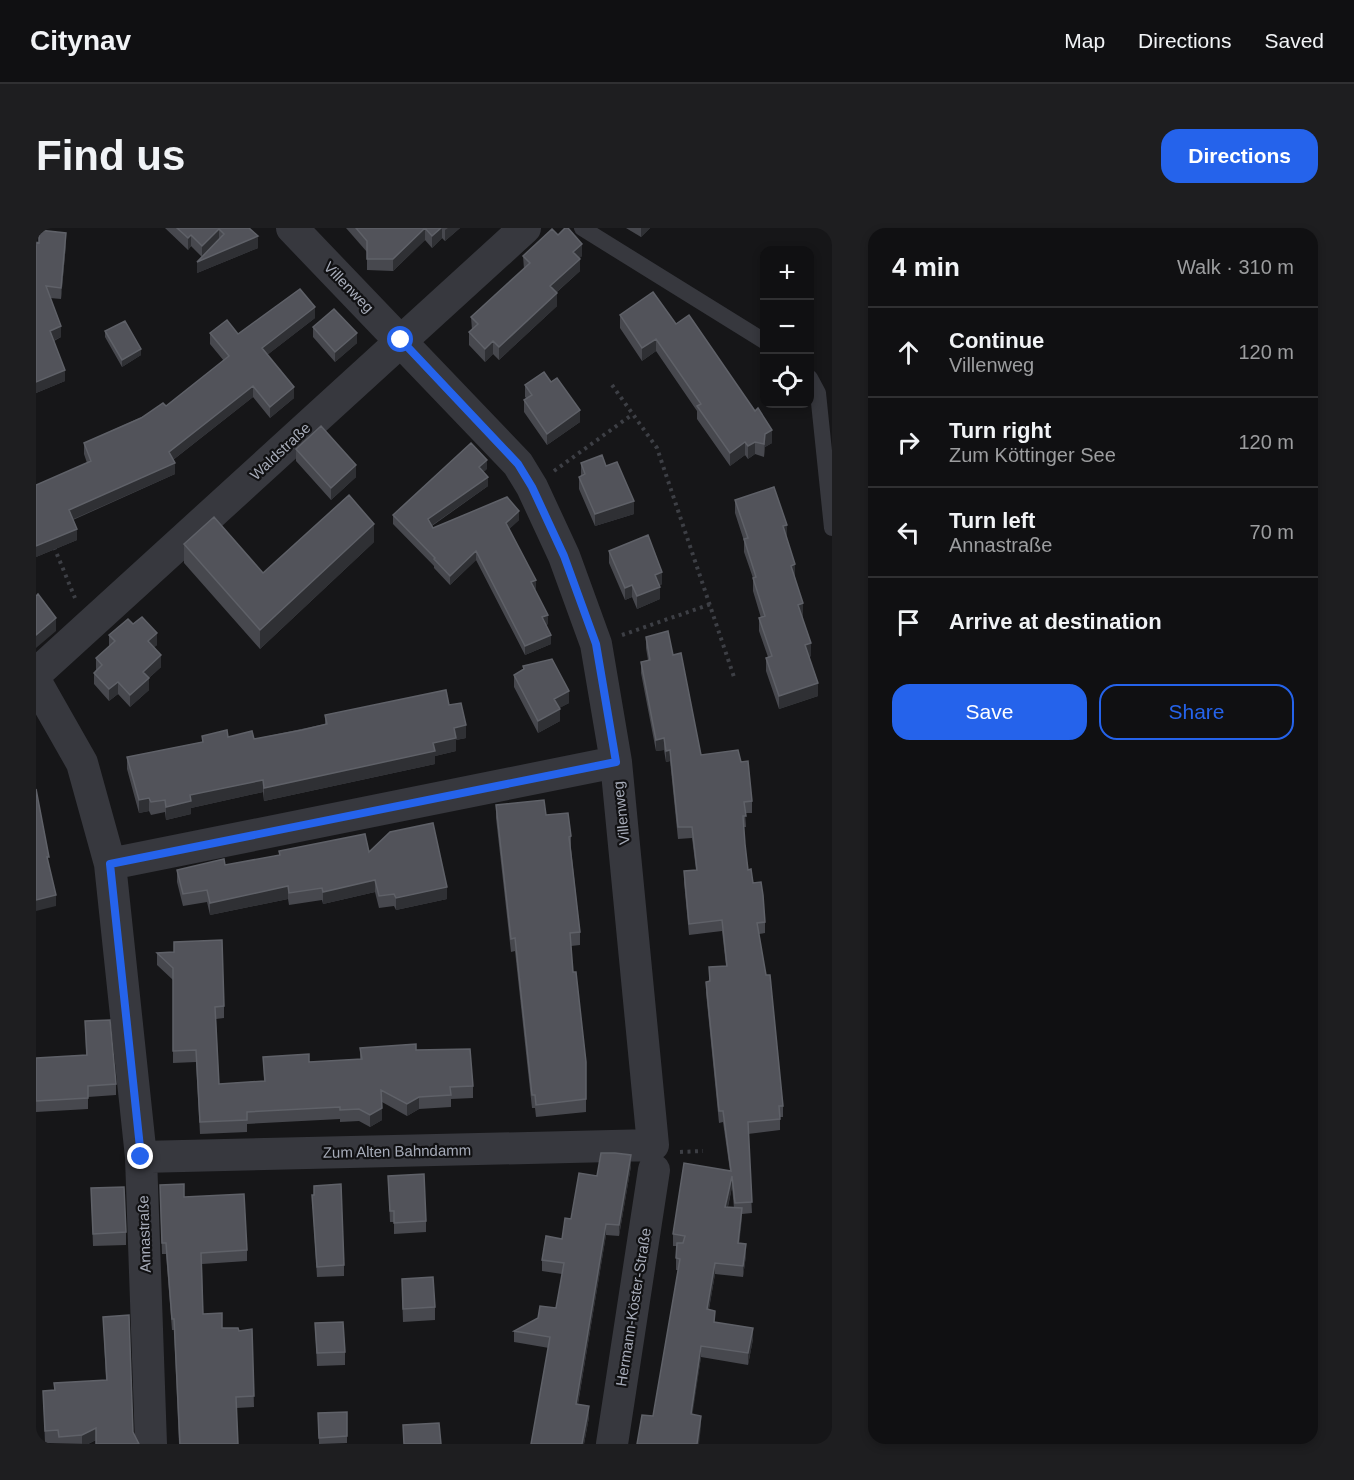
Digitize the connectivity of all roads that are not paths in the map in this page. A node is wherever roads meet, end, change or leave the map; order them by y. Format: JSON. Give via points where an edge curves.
{"nodes":[{"id":1,"x":292,"y":228,"type":"edge"},
{"id":2,"x":525,"y":228,"type":"edge"},
{"id":3,"x":582,"y":228,"type":"edge"},
{"id":4,"x":760,"y":338,"type":"edge"},
{"id":5,"x":401,"y":340,"type":"junction"},
{"id":6,"x":814,"y":386,"type":"edge"},
{"id":7,"x":832,"y":528,"type":"edge"},
{"id":8,"x":36,"y":674,"type":"edge"},
{"id":9,"x":36,"y":682,"type":"edge"},
{"id":10,"x":616,"y":762,"type":"junction"},
{"id":11,"x":110,"y":864,"type":"junction"},
{"id":12,"x":141,"y":1157,"type":"junction"},
{"id":13,"x":654,"y":1158,"type":"junction"},
{"id":14,"x":151,"y":1444,"type":"edge"},
{"id":15,"x":612,"y":1444,"type":"edge"}],
"edges":[{"from":1,"to":5,"type":"street","name":"Villenweg"},
{"from":2,"to":5,"type":"street","name":"Waldstraße"},
{"from":3,"to":4,"type":"lane"},
{"from":5,"to":8,"type":"street","name":"Waldstraße"},
{"from":5,"to":10,"type":"street","name":"Villenweg","via":[[518,464],[532,487],[564,556],[596,644]]},
{"from":6,"to":7,"type":"lane","via":[[818,393]]},
{"from":9,"to":11,"type":"street","name":"Annastraße","via":[[82,763]]},
{"from":10,"to":11,"type":"street"},
{"from":10,"to":13,"type":"street","name":"Villenweg"},
{"from":11,"to":12,"type":"street","name":"Annastraße"},
{"from":12,"to":13,"type":"street","name":"Zum Alten Bahndamm"},
{"from":12,"to":14,"type":"street","name":"Annastraße"},
{"from":13,"to":15,"type":"street","name":"Hermann-Köster-Straße"}]}
